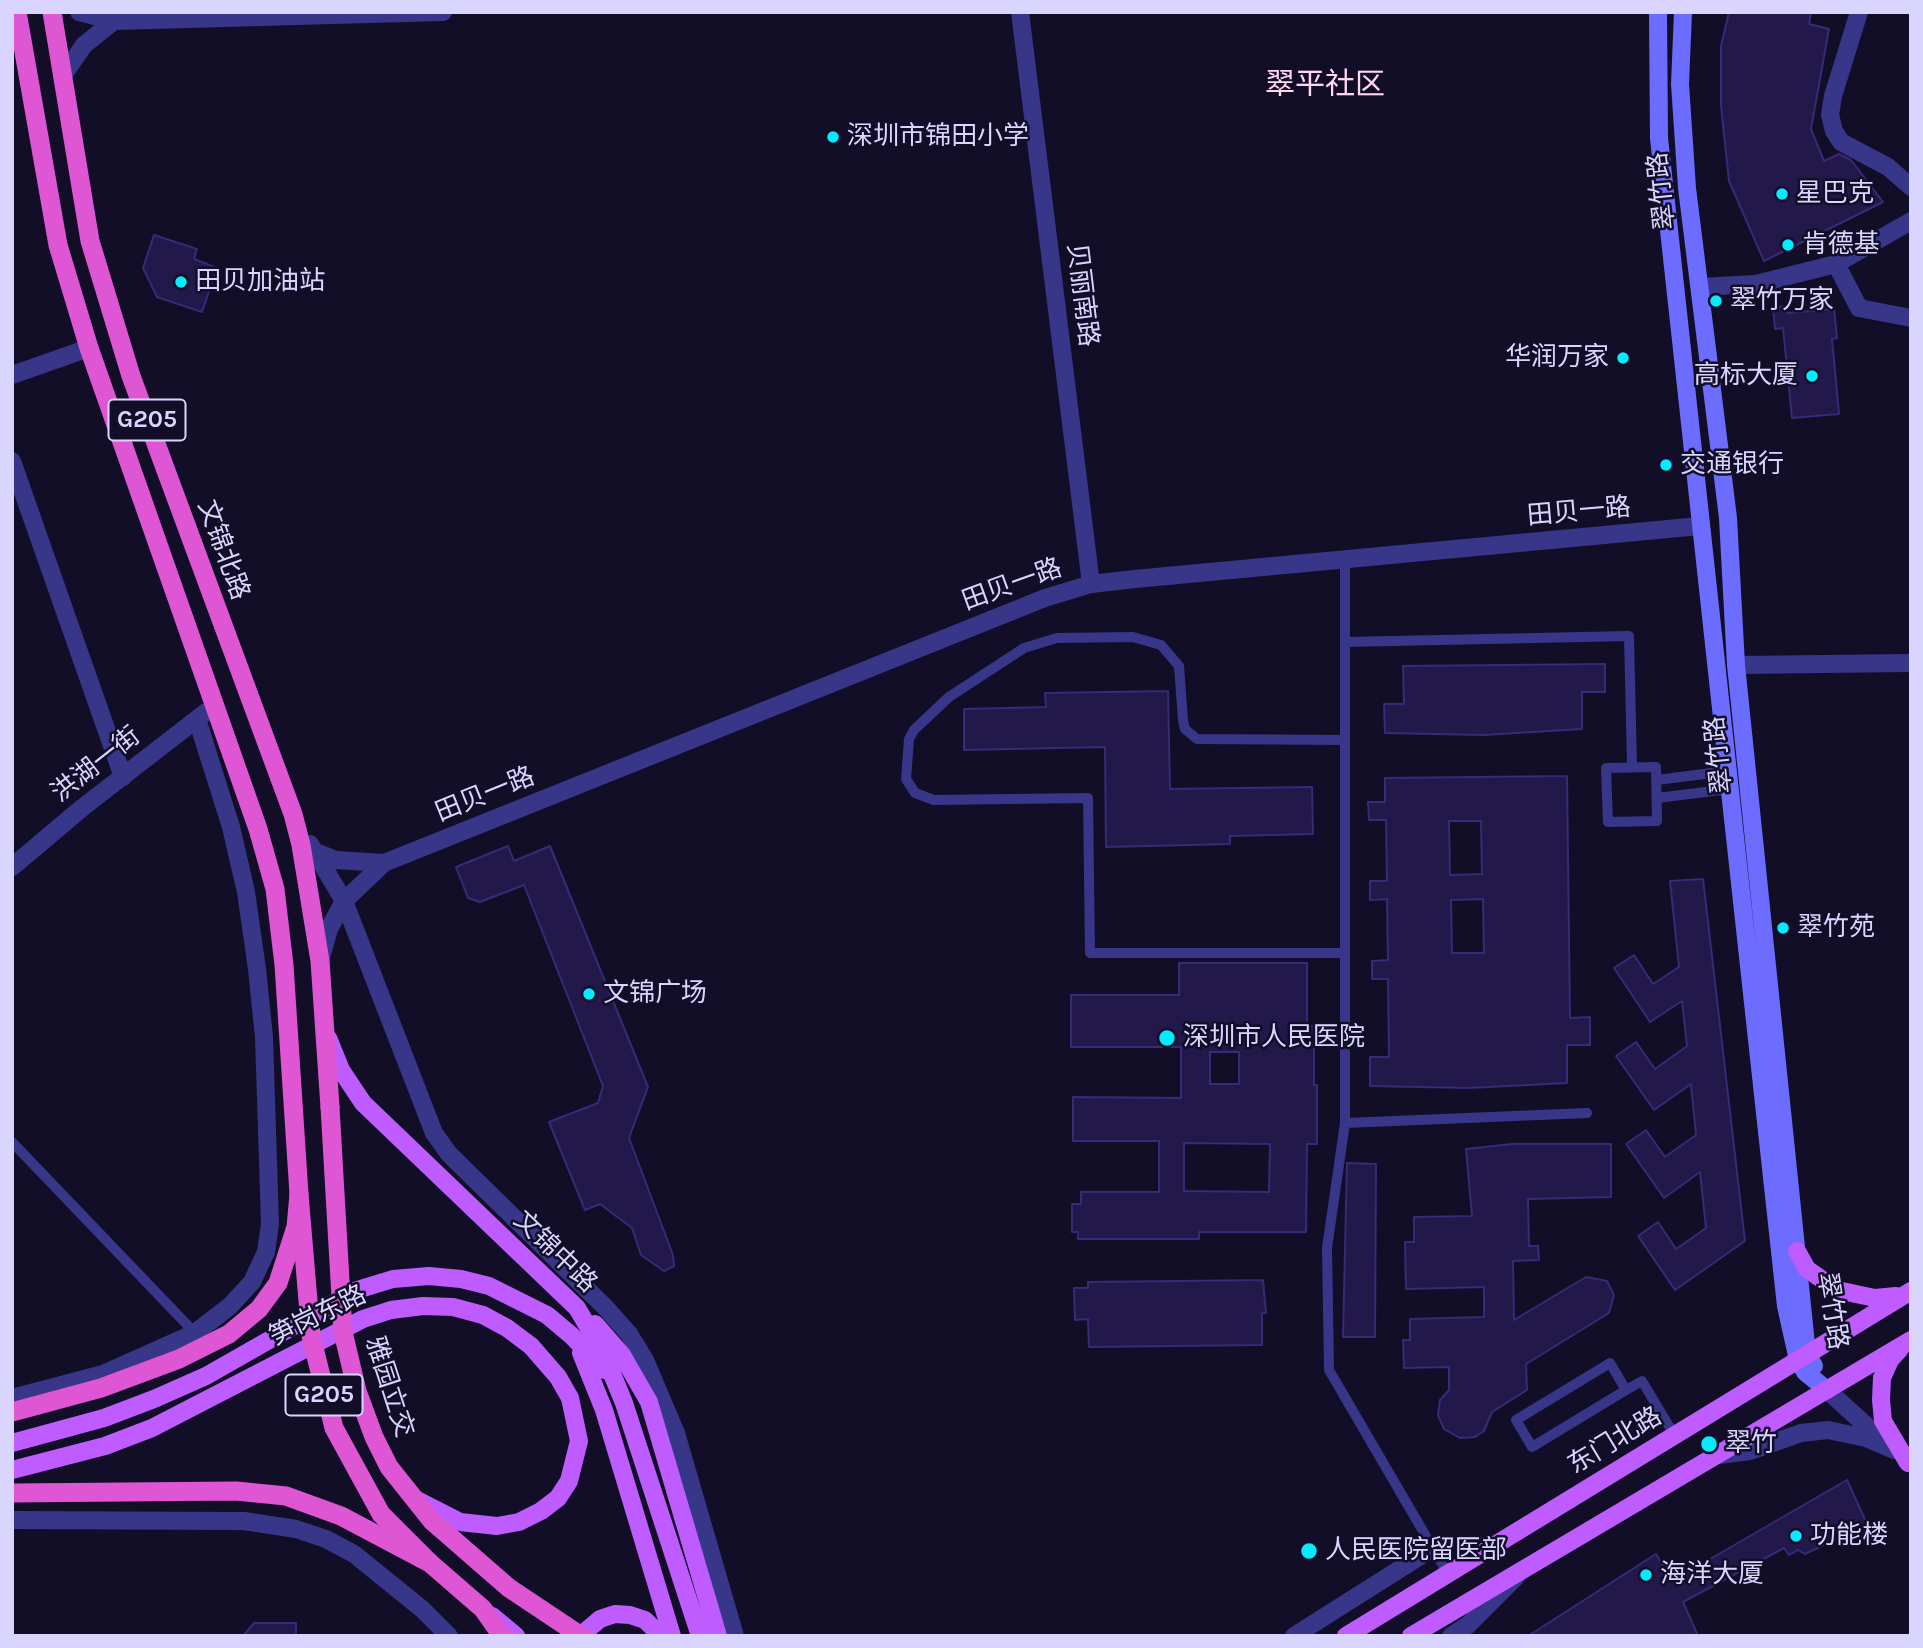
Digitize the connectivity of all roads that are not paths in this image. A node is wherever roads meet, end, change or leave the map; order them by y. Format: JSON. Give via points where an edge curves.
{"nodes":[{"id":1,"x":17,"y":12,"type":"edge"},
{"id":2,"x":52,"y":12,"type":"edge"},
{"id":3,"x":79,"y":12,"type":"edge"},
{"id":4,"x":443,"y":12,"type":"edge"},
{"id":5,"x":1020,"y":12,"type":"edge"},
{"id":6,"x":1658,"y":12,"type":"edge"},
{"id":7,"x":1683,"y":12,"type":"edge"},
{"id":8,"x":1859,"y":12,"type":"edge"},
{"id":9,"x":114,"y":20,"type":"junction"},
{"id":10,"x":20,"y":72,"type":"edge"},
{"id":11,"x":64,"y":74,"type":"junction"},
{"id":12,"x":1911,"y":187,"type":"edge"},
{"id":13,"x":1911,"y":221,"type":"edge"},
{"id":14,"x":1836,"y":264,"type":"junction"},
{"id":15,"x":1700,"y":287,"type":"junction"},
{"id":16,"x":1911,"y":318,"type":"edge"},
{"id":17,"x":89,"y":348,"type":"junction"},
{"id":18,"x":12,"y":375,"type":"edge"},
{"id":19,"x":12,"y":461,"type":"edge"},
{"id":20,"x":1700,"y":526,"type":"junction"},
{"id":21,"x":1346,"y":559,"type":"junction"},
{"id":22,"x":1091,"y":584,"type":"junction"},
{"id":23,"x":1346,"y":642,"type":"junction"},
{"id":24,"x":1911,"y":663,"type":"edge"},
{"id":25,"x":1736,"y":665,"type":"junction"},
{"id":26,"x":213,"y":706,"type":"junction"},
{"id":27,"x":197,"y":719,"type":"junction"},
{"id":28,"x":1345,"y":740,"type":"junction"},
{"id":29,"x":1632,"y":767,"type":"junction"},
{"id":30,"x":123,"y":776,"type":"junction"},
{"id":31,"x":1657,"y":780,"type":"junction"},
{"id":32,"x":1728,"y":780,"type":"junction"},
{"id":33,"x":1657,"y":798,"type":"junction"},
{"id":34,"x":293,"y":814,"type":"junction"},
{"id":35,"x":316,"y":852,"type":"junction"},
{"id":36,"x":384,"y":863,"type":"junction"},
{"id":37,"x":12,"y":867,"type":"edge"},
{"id":38,"x":344,"y":901,"type":"junction"},
{"id":39,"x":1345,"y":953,"type":"junction"},
{"id":40,"x":320,"y":961,"type":"junction"},
{"id":41,"x":325,"y":1032,"type":"junction"},
{"id":42,"x":330,"y":1107,"type":"joint"},
{"id":43,"x":1587,"y":1113,"type":"dead end"},
{"id":44,"x":1345,"y":1123,"type":"junction"},
{"id":45,"x":12,"y":1142,"type":"edge"},
{"id":46,"x":299,"y":1194,"type":"junction"},
{"id":47,"x":1797,"y":1251,"type":"junction"},
{"id":48,"x":1908,"y":1292,"type":"edge"},
{"id":49,"x":577,"y":1308,"type":"junction"},
{"id":50,"x":195,"y":1333,"type":"junction"},
{"id":51,"x":572,"y":1336,"type":"junction"},
{"id":52,"x":1908,"y":1341,"type":"edge"},
{"id":53,"x":1803,"y":1357,"type":"junction"},
{"id":54,"x":1626,"y":1390,"type":"junction"},
{"id":55,"x":1827,"y":1391,"type":"junction"},
{"id":56,"x":12,"y":1398,"type":"edge"},
{"id":57,"x":624,"y":1403,"type":"junction"},
{"id":58,"x":12,"y":1412,"type":"edge"},
{"id":59,"x":1675,"y":1436,"type":"junction"},
{"id":60,"x":12,"y":1443,"type":"edge"},
{"id":61,"x":1894,"y":1450,"type":"junction"},
{"id":62,"x":1719,"y":1455,"type":"junction"},
{"id":63,"x":1909,"y":1464,"type":"edge"},
{"id":64,"x":12,"y":1470,"type":"edge"},
{"id":65,"x":12,"y":1493,"type":"edge"},
{"id":66,"x":408,"y":1494,"type":"junction"},
{"id":67,"x":12,"y":1520,"type":"edge"},
{"id":68,"x":1433,"y":1548,"type":"junction"},
{"id":69,"x":430,"y":1563,"type":"junction"},
{"id":70,"x":1523,"y":1570,"type":"junction"},
{"id":71,"x":1448,"y":1574,"type":"junction"},
{"id":72,"x":483,"y":1609,"type":"junction"},
{"id":73,"x":449,"y":1636,"type":"edge"},
{"id":74,"x":502,"y":1636,"type":"edge"},
{"id":75,"x":516,"y":1636,"type":"edge"},
{"id":76,"x":580,"y":1636,"type":"edge"},
{"id":77,"x":661,"y":1636,"type":"edge"},
{"id":78,"x":672,"y":1636,"type":"edge"},
{"id":79,"x":700,"y":1636,"type":"edge"},
{"id":80,"x":718,"y":1636,"type":"edge"},
{"id":81,"x":735,"y":1636,"type":"edge"},
{"id":82,"x":1294,"y":1636,"type":"edge"},
{"id":83,"x":1346,"y":1636,"type":"edge"},
{"id":84,"x":1411,"y":1636,"type":"edge"},
{"id":85,"x":1451,"y":1636,"type":"edge"}],
"edges":[{"from":1,"to":10,"type":"highway","number":"G205"},
{"from":2,"to":11,"type":"highway","name":"文锦北路","number":"G205"},
{"from":3,"to":9,"type":"street"},
{"from":4,"to":9,"type":"street"},
{"from":5,"to":22,"type":"street","name":"贝丽南路"},
{"from":6,"to":20,"type":"main road","name":"翠竹路","via":[[1659,138]]},
{"from":7,"to":15,"type":"main road","name":"翠竹路","via":[[1682,123]]},
{"from":8,"to":12,"type":"street","via":[[1833,96],[1830,115],[1834,131],[1841,142],[1888,167]]},
{"from":9,"to":11,"type":"street","via":[[84,45]]},
{"from":10,"to":17,"type":"highway","number":"G205","via":[[58,245]]},
{"from":11,"to":34,"type":"highway","name":"文锦北路","number":"G205","via":[[90,241],[131,376]]},
{"from":13,"to":14,"type":"street"},
{"from":14,"to":15,"type":"street","via":[[1756,284]]},
{"from":14,"to":16,"type":"street","via":[[1858,308]]},
{"from":15,"to":25,"type":"main road","name":"翠竹路","via":[[1728,518]]},
{"from":17,"to":18,"type":"street"},
{"from":17,"to":26,"type":"highway","number":"G205"},
{"from":19,"to":30,"type":"street"},
{"from":20,"to":21,"type":"street","name":"田贝一路"},
{"from":20,"to":32,"type":"main road","name":"翠竹路"},
{"from":21,"to":22,"type":"street","name":"田贝一路"},
{"from":21,"to":23,"type":"lane"},
{"from":22,"to":36,"type":"street","name":"田贝一路","via":[[1045,598]]},
{"from":23,"to":28,"type":"lane"},
{"from":23,"to":29,"type":"lane","via":[[1629,636]]},
{"from":24,"to":25,"type":"street"},
{"from":25,"to":47,"type":"main road","name":"翠竹路"},
{"from":26,"to":27,"type":"street","name":"洪湖一街"},
{"from":26,"to":46,"type":"highway","number":"G205","via":[[275,889]]},
{"from":27,"to":30,"type":"street","name":"洪湖一街"},
{"from":27,"to":50,"type":"street","via":[[231,827],[248,905],[264,1037],[270,1224],[266,1252],[252,1282]]},
{"from":28,"to":39,"type":"lane"},
{"from":28,"to":39,"type":"lane","via":[[1197,739],[1185,729],[1179,666],[1161,645],[1133,637],[1057,638],[1024,648],[949,697],[909,739],[906,779],[915,793],[934,800],[1088,798],[1090,953]]},
{"from":29,"to":31,"type":"lane","via":[[1656,767]]},
{"from":29,"to":33,"type":"lane","via":[[1606,768],[1608,822],[1657,821]]},
{"from":30,"to":37,"type":"street","name":"洪湖一街"},
{"from":31,"to":32,"type":"lane"},
{"from":31,"to":33,"type":"lane"},
{"from":32,"to":33,"type":"lane"},
{"from":32,"to":53,"type":"main road","name":"翠竹路","via":[[1786,1306]]},
{"from":34,"to":35,"type":"street"},
{"from":34,"to":40,"type":"highway","name":"文锦北路","number":"G205"},
{"from":35,"to":36,"type":"street","name":"田贝一路","via":[[336,860]]},
{"from":35,"to":38,"type":"street"},
{"from":36,"to":38,"type":"street","name":"田贝一路"},
{"from":38,"to":40,"type":"street","name":"田贝一路","via":[[329,929]]},
{"from":38,"to":81,"type":"street","via":[[435,1133],[449,1154],[606,1308],[645,1360],[670,1413]]},
{"from":39,"to":44,"type":"lane"},
{"from":40,"to":41,"type":"highway","name":"文锦北路","number":"G205"},
{"from":41,"to":42,"type":"highway","name":"文锦北路","number":"G205"},
{"from":41,"to":49,"type":"main road","name":"文锦中路","via":[[341,1070],[363,1103]]},
{"from":42,"to":66,"type":"highway","name":"雅园立交","number":"G205","bridge":true,"via":[[339,1296],[349,1362],[374,1437]]},
{"from":43,"to":44,"type":"lane"},
{"from":44,"to":68,"type":"lane","via":[[1327,1248],[1329,1370]]},
{"from":45,"to":50,"type":"lane"},
{"from":46,"to":58,"type":"highway","bridge":true,"via":[[290,1254],[278,1283],[259,1308],[219,1339],[101,1388]]},
{"from":46,"to":69,"type":"highway","number":"G205","bridge":true,"via":[[310,1336],[334,1429],[381,1514]]},
{"from":47,"to":48,"type":"main road","via":[[1807,1269],[1837,1290],[1875,1298]]},
{"from":47,"to":53,"type":"main road","name":"翠竹路"},
{"from":48,"to":53,"type":"main road","name":"东门北路"},
{"from":49,"to":57,"type":"main road","name":"文锦中路","via":[[604,1354]]},
{"from":49,"to":80,"type":"main road","via":[[622,1355],[649,1402]]},
{"from":50,"to":56,"type":"street","via":[[103,1374]]},
{"from":51,"to":57,"type":"main road","name":"笋岗东路","via":[[610,1379]]},
{"from":51,"to":60,"type":"main road","name":"笋岗东路","via":[[520,1299],[489,1286],[429,1276],[393,1279],[357,1290],[206,1376],[154,1399]]},
{"from":51,"to":78,"type":"main road","via":[[598,1391]]},
{"from":52,"to":55,"type":"main road"},
{"from":52,"to":63,"type":"main road","via":[[1890,1360],[1882,1378],[1881,1400],[1883,1421]]},
{"from":53,"to":55,"type":"main road","name":"翠竹路","via":[[1805,1372]]},
{"from":53,"to":59,"type":"main road","name":"东门北路"},
{"from":54,"to":54,"type":"lane","via":[[1532,1447],[1516,1420],[1610,1363]]},
{"from":54,"to":59,"type":"lane","via":[[1642,1381]]},
{"from":55,"to":61,"type":"street"},
{"from":55,"to":62,"type":"main road"},
{"from":57,"to":79,"type":"main road","name":"文锦中路"},
{"from":59,"to":71,"type":"main road","name":"东门北路"},
{"from":61,"to":62,"type":"street","via":[[1828,1430]]},
{"from":61,"to":63,"type":"street"},
{"from":62,"to":70,"type":"main road"},
{"from":64,"to":66,"type":"main road","name":"笋岗东路","bridge":true,"via":[[82,1453],[152,1428],[363,1319],[391,1310],[423,1306],[473,1312],[507,1328],[549,1367],[570,1398],[577,1420],[577,1460],[564,1489],[541,1511],[519,1522],[476,1525],[428,1508]]},
{"from":65,"to":69,"type":"highway","bridge":true,"via":[[236,1491],[286,1496],[370,1530]]},
{"from":66,"to":76,"type":"highway","name":"雅园立交","number":"G205","bridge":true,"via":[[480,1566]]},
{"from":67,"to":73,"type":"street","via":[[244,1521],[296,1529],[354,1554]]},
{"from":68,"to":71,"type":"lane"},
{"from":68,"to":82,"type":"street"},
{"from":69,"to":72,"type":"highway","number":"G205"},
{"from":70,"to":84,"type":"main road"},
{"from":70,"to":85,"type":"street"},
{"from":71,"to":83,"type":"main road","name":"东门北路"},
{"from":72,"to":74,"type":"highway","number":"G205"},
{"from":72,"to":75,"type":"main road"},
{"from":76,"to":77,"type":"main road","via":[[600,1619],[615,1614],[645,1620]]}]}
